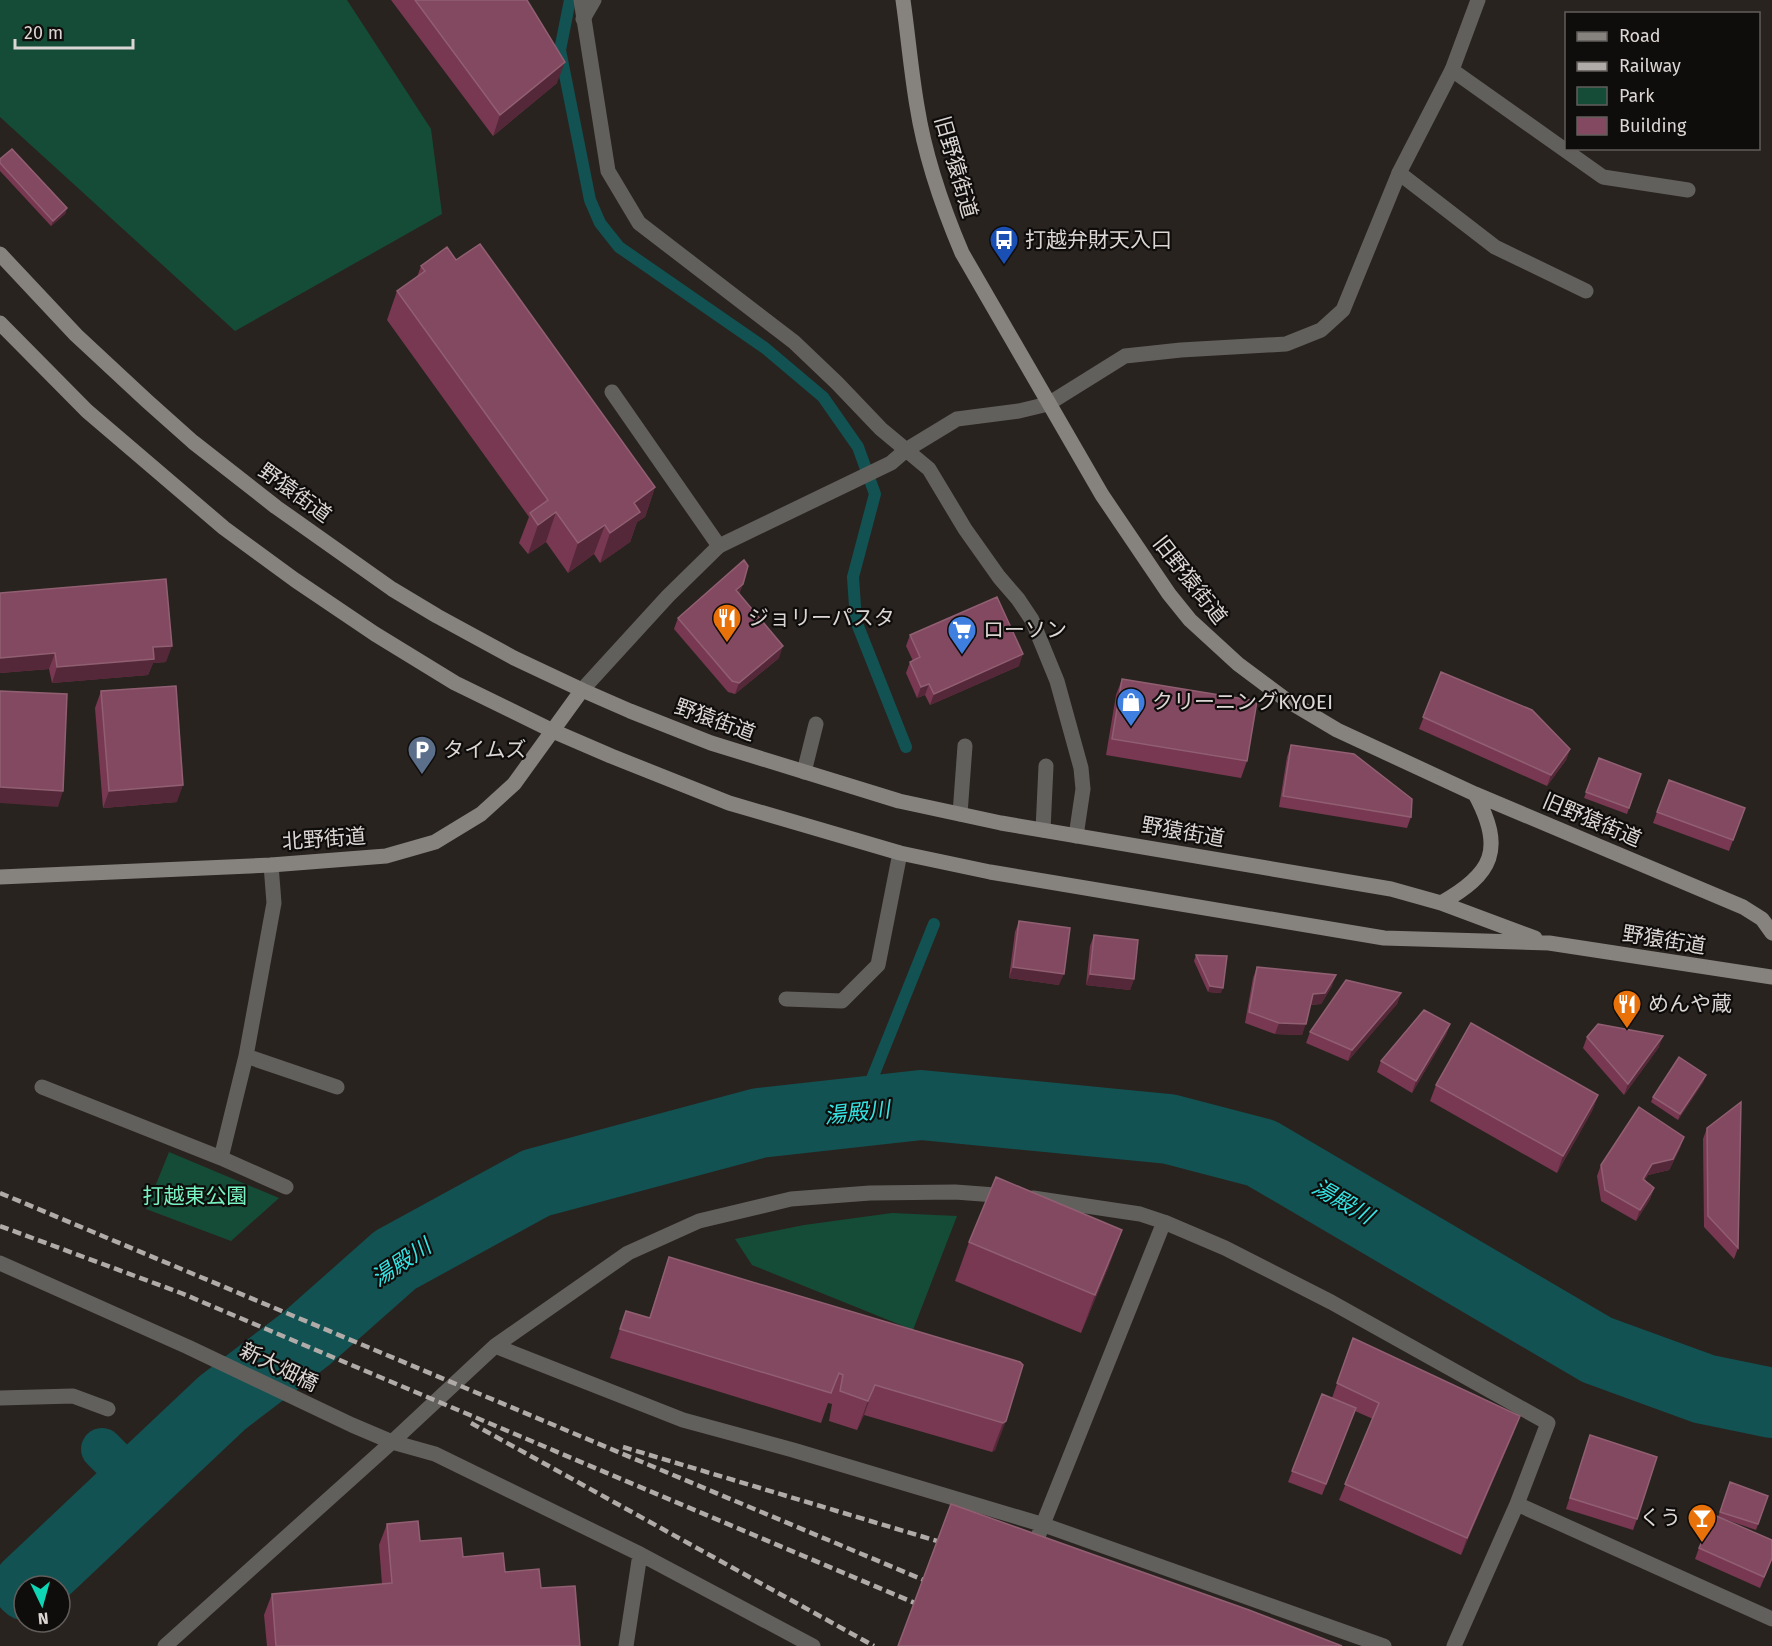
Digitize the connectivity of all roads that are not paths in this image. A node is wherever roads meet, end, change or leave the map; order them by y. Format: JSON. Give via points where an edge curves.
{"nodes":[{"id":1,"x":903,"y":0,"type":"edge"},
{"id":2,"x":1478,"y":0,"type":"edge"},
{"id":3,"x":585,"y":6,"type":"edge"},
{"id":4,"x":1452,"y":69,"type":"junction"},
{"id":5,"x":1565,"y":150,"type":"edge"},
{"id":6,"x":1565,"y":150,"type":"edge"},
{"id":7,"x":1399,"y":173,"type":"junction"},
{"id":8,"x":1688,"y":190,"type":"dead end"},
{"id":9,"x":0,"y":254,"type":"edge"},
{"id":10,"x":1586,"y":291,"type":"dead end"},
{"id":11,"x":0,"y":323,"type":"edge"},
{"id":12,"x":612,"y":392,"type":"dead end"},
{"id":13,"x":1048,"y":404,"type":"junction"},
{"id":14,"x":906,"y":450,"type":"junction"},
{"id":15,"x":719,"y":546,"type":"junction"},
{"id":16,"x":582,"y":690,"type":"junction"},
{"id":17,"x":816,"y":724,"type":"dead end"},
{"id":18,"x":553,"y":731,"type":"junction"},
{"id":19,"x":965,"y":746,"type":"dead end"},
{"id":20,"x":1046,"y":766,"type":"dead end"},
{"id":21,"x":804,"y":772,"type":"junction"},
{"id":22,"x":1475,"y":794,"type":"junction"},
{"id":23,"x":960,"y":814,"type":"junction"},
{"id":24,"x":1043,"y":830,"type":"junction"},
{"id":25,"x":1076,"y":836,"type":"junction"},
{"id":26,"x":900,"y":853,"type":"junction"},
{"id":27,"x":271,"y":865,"type":"junction"},
{"id":28,"x":0,"y":877,"type":"edge"},
{"id":29,"x":1441,"y":903,"type":"junction"},
{"id":30,"x":1772,"y":933,"type":"edge"},
{"id":31,"x":1549,"y":943,"type":"junction"},
{"id":32,"x":1772,"y":977,"type":"edge"},
{"id":33,"x":786,"y":999,"type":"dead end"},
{"id":34,"x":246,"y":1056,"type":"junction"},
{"id":35,"x":337,"y":1086,"type":"dead end"},
{"id":36,"x":42,"y":1087,"type":"dead end"},
{"id":37,"x":221,"y":1158,"type":"junction"},
{"id":38,"x":286,"y":1187,"type":"dead end"},
{"id":39,"x":1164,"y":1222,"type":"junction"},
{"id":40,"x":0,"y":1263,"type":"edge"},
{"id":41,"x":495,"y":1346,"type":"junction"},
{"id":42,"x":0,"y":1398,"type":"edge"},
{"id":43,"x":108,"y":1409,"type":"dead end"},
{"id":44,"x":392,"y":1442,"type":"junction"},
{"id":45,"x":1517,"y":1504,"type":"junction"},
{"id":46,"x":1044,"y":1525,"type":"junction"},
{"id":47,"x":1034,"y":1545,"type":"edge"},
{"id":48,"x":640,"y":1554,"type":"junction"},
{"id":49,"x":1772,"y":1619,"type":"edge"},
{"id":50,"x":165,"y":1646,"type":"edge"},
{"id":51,"x":626,"y":1646,"type":"edge"},
{"id":52,"x":813,"y":1646,"type":"edge"},
{"id":53,"x":1384,"y":1646,"type":"edge"},
{"id":54,"x":1454,"y":1646,"type":"edge"}],
"edges":[{"from":1,"to":13,"type":"main road","name":"旧野猿街道","via":[[917,107],[947,218],[976,279]]},
{"from":2,"to":4,"type":"street"},
{"from":3,"to":14,"type":"street","via":[[608,171],[639,223],[794,342]]},
{"from":4,"to":6,"type":"street"},
{"from":4,"to":7,"type":"street"},
{"from":5,"to":8,"type":"street","via":[[1603,177]]},
{"from":7,"to":10,"type":"street","via":[[1495,247]]},
{"from":7,"to":13,"type":"street","via":[[1343,310],[1321,330],[1286,344],[1125,356]]},
{"from":9,"to":16,"type":"main road","name":"野猿街道","via":[[76,335],[147,401],[276,507],[437,616]]},
{"from":11,"to":18,"type":"main road","name":"野猿街道","via":[[87,411],[224,528],[395,646],[455,682]]},
{"from":12,"to":15,"type":"street"},
{"from":13,"to":14,"type":"street","via":[[957,420]]},
{"from":13,"to":22,"type":"main road","name":"旧野猿街道","via":[[1102,495],[1169,594],[1217,646],[1257,680],[1337,730]]},
{"from":14,"to":15,"type":"street","via":[[891,463],[782,521]]},
{"from":14,"to":25,"type":"street","via":[[929,469],[965,529],[1032,620],[1056,681],[1081,768],[1083,789]]},
{"from":15,"to":16,"type":"street"},
{"from":16,"to":18,"type":"main road","name":"北野街道"},
{"from":16,"to":21,"type":"main road","name":"野猿街道","via":[[711,743]]},
{"from":17,"to":21,"type":"street"},
{"from":18,"to":26,"type":"main road","name":"野猿街道","via":[[729,803]]},
{"from":18,"to":27,"type":"main road","name":"北野街道","via":[[523,773],[498,799],[482,814],[435,842],[386,856]]},
{"from":19,"to":23,"type":"street"},
{"from":20,"to":24,"type":"street"},
{"from":21,"to":23,"type":"main road","name":"野猿街道","via":[[899,801]]},
{"from":22,"to":29,"type":"main road","via":[[1491,830],[1487,864],[1477,879]]},
{"from":22,"to":30,"type":"main road","name":"旧野猿街道","via":[[1743,907],[1762,919]]},
{"from":23,"to":24,"type":"main road","name":"野猿街道"},
{"from":24,"to":25,"type":"main road","name":"野猿街道"},
{"from":25,"to":29,"type":"main road","name":"野猿街道","via":[[1390,889]]},
{"from":26,"to":31,"type":"main road","name":"野猿街道","via":[[1013,876],[1384,938]]},
{"from":26,"to":33,"type":"street","via":[[878,965],[842,1001]]},
{"from":27,"to":28,"type":"main road","name":"北野街道"},
{"from":27,"to":34,"type":"street","via":[[274,903]]},
{"from":29,"to":31,"type":"main road","name":"野猿街道"},
{"from":31,"to":32,"type":"main road","name":"野猿街道"},
{"from":34,"to":35,"type":"street"},
{"from":34,"to":37,"type":"street"},
{"from":36,"to":37,"type":"street"},
{"from":37,"to":38,"type":"street"},
{"from":39,"to":41,"type":"street","via":[[1083,1205],[955,1192],[791,1199],[699,1221],[628,1252]]},
{"from":39,"to":45,"type":"street","via":[[1225,1248],[1330,1302],[1548,1423]]},
{"from":39,"to":46,"type":"street"},
{"from":40,"to":44,"type":"street","name":"新大畑橋"},
{"from":41,"to":44,"type":"street"},
{"from":41,"to":46,"type":"street","via":[[683,1420]]},
{"from":42,"to":43,"type":"street","via":[[72,1396]]},
{"from":44,"to":48,"type":"street","name":"新大畑橋","via":[[435,1454]]},
{"from":44,"to":50,"type":"street"},
{"from":45,"to":49,"type":"street"},
{"from":45,"to":54,"type":"street"},
{"from":46,"to":47,"type":"street"},
{"from":46,"to":53,"type":"street"},
{"from":48,"to":51,"type":"street"},
{"from":48,"to":52,"type":"street","name":"新大畑橋"}]}
